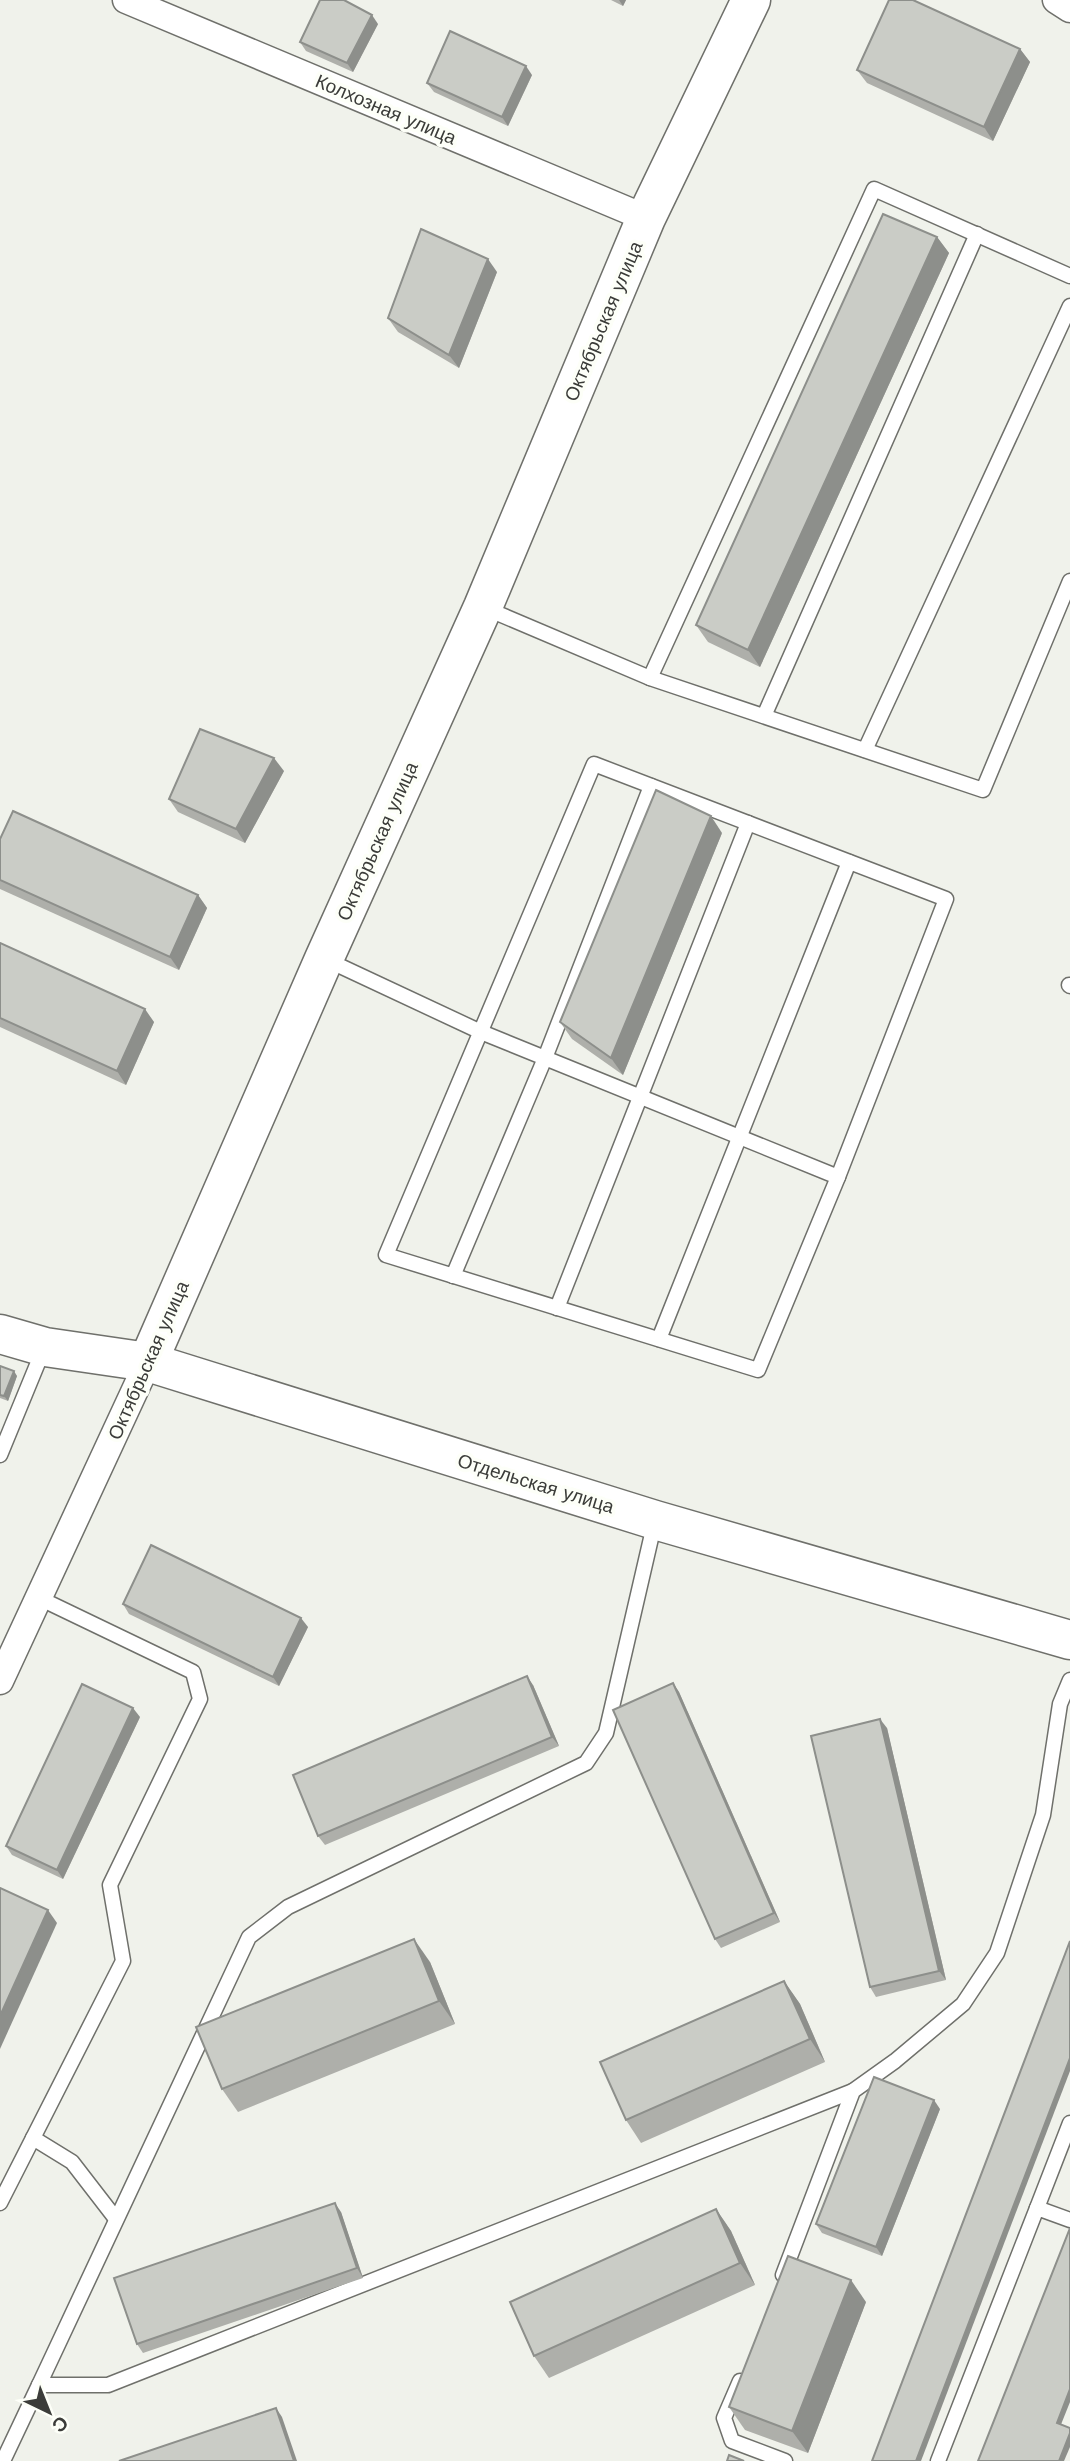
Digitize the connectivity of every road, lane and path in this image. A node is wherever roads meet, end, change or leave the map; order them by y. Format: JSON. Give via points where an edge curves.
{"nodes":[{"id":1,"x":126,"y":0,"type":"edge"},
{"id":2,"x":751,"y":0,"type":"edge"},
{"id":3,"x":1056,"y":0,"type":"edge"},
{"id":4,"x":1070,"y":9,"type":"edge"},
{"id":5,"x":646,"y":218,"type":"junction"},
{"id":6,"x":976,"y":234,"type":"junction"},
{"id":7,"x":1070,"y":276,"type":"edge"},
{"id":8,"x":1070,"y":306,"type":"edge"},
{"id":9,"x":1070,"y":581,"type":"edge"},
{"id":10,"x":483,"y":607,"type":"junction"},
{"id":11,"x":650,"y":678,"type":"junction"},
{"id":12,"x":764,"y":716,"type":"junction"},
{"id":13,"x":865,"y":750,"type":"junction"},
{"id":14,"x":651,"y":786,"type":"junction"},
{"id":15,"x":748,"y":823,"type":"junction"},
{"id":16,"x":849,"y":862,"type":"junction"},
{"id":17,"x":324,"y":959,"type":"junction"},
{"id":18,"x":481,"y":1032,"type":"junction"},
{"id":19,"x":545,"y":1058,"type":"junction"},
{"id":20,"x":640,"y":1097,"type":"junction"},
{"id":21,"x":739,"y":1137,"type":"junction"},
{"id":22,"x":838,"y":1177,"type":"junction"},
{"id":23,"x":453,"y":1276,"type":"junction"},
{"id":24,"x":557,"y":1308,"type":"junction"},
{"id":25,"x":0,"y":1334,"type":"edge"},
{"id":26,"x":659,"y":1339,"type":"junction"},
{"id":27,"x":45,"y":1347,"type":"junction"},
{"id":28,"x":148,"y":1363,"type":"junction"},
{"id":29,"x":0,"y":1455,"type":"edge"},
{"id":30,"x":655,"y":1520,"type":"junction"},
{"id":31,"x":39,"y":1598,"type":"junction"},
{"id":32,"x":1070,"y":1640,"type":"edge"},
{"id":33,"x":0,"y":1681,"type":"edge"},
{"id":34,"x":1070,"y":1681,"type":"edge"},
{"id":35,"x":853,"y":2091,"type":"junction"},
{"id":36,"x":1070,"y":2123,"type":"edge"},
{"id":37,"x":33,"y":2138,"type":"junction"},
{"id":38,"x":0,"y":2203,"type":"edge"},
{"id":39,"x":1037,"y":2208,"type":"junction"},
{"id":40,"x":116,"y":2220,"type":"junction"},
{"id":41,"x":1070,"y":2220,"type":"edge"},
{"id":42,"x":776,"y":2294,"type":"edge"},
{"id":43,"x":746,"y":2369,"type":"edge"},
{"id":44,"x":39,"y":2385,"type":"junction"},
{"id":45,"x":5,"y":2443,"type":"edge"},
{"id":46,"x":3,"y":2461,"type":"edge"},
{"id":47,"x":785,"y":2461,"type":"edge"},
{"id":48,"x":938,"y":2461,"type":"edge"}],
"edges":[{"from":1,"to":5,"type":"street","name":"Колхозная улица"},
{"from":2,"to":5,"type":"street","name":"Октябрьская улица"},
{"from":3,"to":4,"type":"street"},
{"from":5,"to":10,"type":"street","name":"Октябрьская улица"},
{"from":6,"to":7,"type":"lane"},
{"from":6,"to":11,"type":"lane","via":[[874,189]]},
{"from":6,"to":12,"type":"lane"},
{"from":8,"to":13,"type":"lane"},
{"from":9,"to":13,"type":"lane","via":[[983,790]]},
{"from":10,"to":11,"type":"lane"},
{"from":10,"to":17,"type":"street","name":"Октябрьская улица"},
{"from":11,"to":12,"type":"lane"},
{"from":12,"to":13,"type":"lane"},
{"from":14,"to":15,"type":"lane"},
{"from":14,"to":18,"type":"lane","via":[[594,764]]},
{"from":14,"to":19,"type":"lane"},
{"from":15,"to":16,"type":"lane"},
{"from":15,"to":20,"type":"lane"},
{"from":16,"to":21,"type":"lane"},
{"from":16,"to":22,"type":"lane","via":[[946,899]]},
{"from":17,"to":18,"type":"lane"},
{"from":17,"to":28,"type":"street","name":"Октябрьская улица"},
{"from":18,"to":19,"type":"lane"},
{"from":18,"to":23,"type":"lane","via":[[386,1255]]},
{"from":19,"to":20,"type":"lane"},
{"from":19,"to":23,"type":"lane"},
{"from":20,"to":21,"type":"lane"},
{"from":20,"to":24,"type":"lane"},
{"from":21,"to":22,"type":"lane"},
{"from":21,"to":26,"type":"lane"},
{"from":22,"to":26,"type":"lane","via":[[758,1370]]},
{"from":23,"to":24,"type":"lane"},
{"from":24,"to":26,"type":"lane"},
{"from":25,"to":27,"type":"street","name":"Отдельская улица"},
{"from":27,"to":28,"type":"street","name":"Отдельская улица"},
{"from":27,"to":29,"type":"lane"},
{"from":28,"to":30,"type":"street","name":"Отдельская улица"},
{"from":28,"to":31,"type":"street","name":"Октябрьская улица"},
{"from":30,"to":32,"type":"street","name":"Отдельская улица"},
{"from":30,"to":40,"type":"lane","via":[[606,1733],[586,1763],[288,1907],[249,1937]]},
{"from":31,"to":33,"type":"street","name":"Октябрьская улица"},
{"from":31,"to":37,"type":"lane","via":[[193,1672],[200,1699],[110,1885],[123,1961]]},
{"from":34,"to":35,"type":"lane","via":[[1060,1704],[1043,1815],[997,1953],[963,2004]]},
{"from":35,"to":42,"type":"lane"},
{"from":35,"to":44,"type":"lane","via":[[108,2385]]},
{"from":36,"to":39,"type":"lane"},
{"from":37,"to":38,"type":"lane"},
{"from":37,"to":40,"type":"lane","via":[[72,2161]]},
{"from":39,"to":41,"type":"lane"},
{"from":39,"to":48,"type":"lane"},
{"from":40,"to":44,"type":"lane"},
{"from":43,"to":47,"type":"lane","via":[[724,2418],[732,2441]]},
{"from":44,"to":45,"type":"lane"},
{"from":45,"to":46,"type":"lane"}]}
